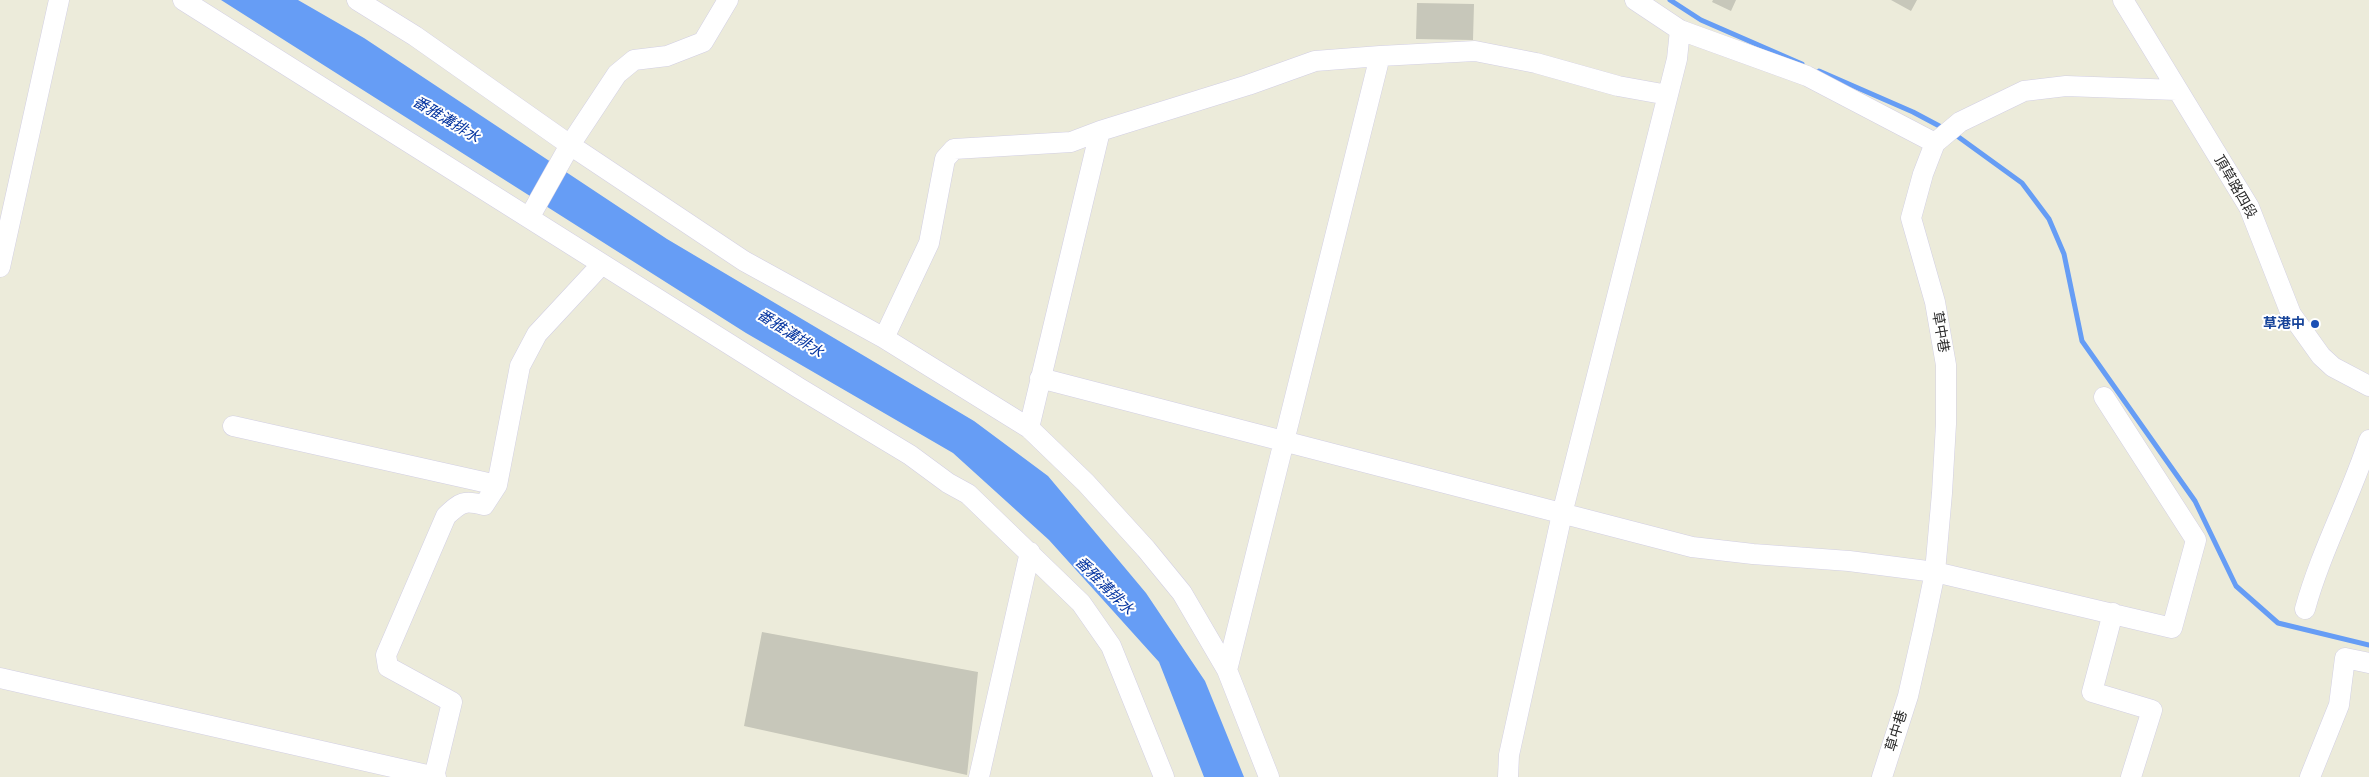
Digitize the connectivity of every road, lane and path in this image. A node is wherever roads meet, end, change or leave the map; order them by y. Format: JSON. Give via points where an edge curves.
{"nodes":[{"id":1,"x":59,"y":0,"type":"edge"},
{"id":2,"x":183,"y":0,"type":"edge"},
{"id":3,"x":357,"y":0,"type":"edge"},
{"id":4,"x":728,"y":0,"type":"edge"},
{"id":5,"x":1635,"y":0,"type":"edge"},
{"id":6,"x":2123,"y":0,"type":"edge"},
{"id":7,"x":1680,"y":30,"type":"junction"},
{"id":8,"x":1380,"y":56,"type":"junction"},
{"id":9,"x":2177,"y":90,"type":"junction"},
{"id":10,"x":1668,"y":95,"type":"junction"},
{"id":11,"x":1100,"y":131,"type":"junction"},
{"id":12,"x":1939,"y":140,"type":"junction"},
{"id":13,"x":570,"y":145,"type":"junction"},
{"id":14,"x":529,"y":218,"type":"junction"},
{"id":15,"x":602,"y":264,"type":"junction"},
{"id":16,"x":0,"y":267,"type":"edge"},
{"id":17,"x":884,"y":338,"type":"junction"},
{"id":18,"x":1040,"y":378,"type":"junction"},
{"id":19,"x":2369,"y":386,"type":"edge"},
{"id":20,"x":2104,"y":397,"type":"dead end"},
{"id":21,"x":233,"y":426,"type":"dead end"},
{"id":22,"x":1028,"y":428,"type":"junction"},
{"id":23,"x":2369,"y":440,"type":"edge"},
{"id":24,"x":1285,"y":442,"type":"junction"},
{"id":25,"x":497,"y":485,"type":"junction"},
{"id":26,"x":1562,"y":514,"type":"junction"},
{"id":27,"x":1030,"y":552,"type":"junction"},
{"id":28,"x":1935,"y":572,"type":"junction"},
{"id":29,"x":2305,"y":609,"type":"dead end"},
{"id":30,"x":2113,"y":613,"type":"junction"},
{"id":31,"x":2369,"y":663,"type":"edge"},
{"id":32,"x":1227,"y":670,"type":"junction"},
{"id":33,"x":0,"y":678,"type":"edge"},
{"id":34,"x":435,"y":777,"type":"edge"},
{"id":35,"x":979,"y":777,"type":"edge"},
{"id":36,"x":1164,"y":777,"type":"edge"},
{"id":37,"x":1269,"y":777,"type":"edge"},
{"id":38,"x":1508,"y":777,"type":"edge"},
{"id":39,"x":1882,"y":777,"type":"edge"},
{"id":40,"x":2131,"y":777,"type":"edge"},
{"id":41,"x":2310,"y":777,"type":"edge"}],
"edges":[{"from":1,"to":16,"type":"street"},
{"from":2,"to":14,"type":"street"},
{"from":3,"to":13,"type":"street","via":[[415,36]]},
{"from":4,"to":13,"type":"street","via":[[703,42],[667,56],[634,60],[617,74]]},
{"from":5,"to":7,"type":"street"},
{"from":6,"to":9,"type":"street","name":"頂草路四段"},
{"from":7,"to":10,"type":"street"},
{"from":7,"to":12,"type":"street","via":[[1807,76]]},
{"from":8,"to":10,"type":"street","via":[[1475,51]]},
{"from":8,"to":11,"type":"street","via":[[1316,61]]},
{"from":8,"to":24,"type":"street"},
{"from":9,"to":12,"type":"street","name":"草中巷","via":[[2066,86],[2024,91],[1960,122]]},
{"from":9,"to":19,"type":"street","name":"頂草路四段","via":[[2249,207],[2291,314],[2321,356],[2333,367]]},
{"from":10,"to":26,"type":"street"},
{"from":11,"to":17,"type":"street","via":[[1071,142],[954,149],[945,159],[929,243]]},
{"from":11,"to":18,"type":"street"},
{"from":12,"to":28,"type":"street","name":"草中巷","via":[[1922,174],[1911,218],[1935,302],[1946,364],[1945,444]]},
{"from":13,"to":14,"type":"street"},
{"from":13,"to":17,"type":"street","via":[[744,261]]},
{"from":14,"to":15,"type":"street"},
{"from":15,"to":25,"type":"street","via":[[528,347],[520,366]]},
{"from":15,"to":27,"type":"street","via":[[968,494]]},
{"from":17,"to":22,"type":"street"},
{"from":18,"to":22,"type":"street"},
{"from":18,"to":24,"type":"street"},
{"from":20,"to":30,"type":"street","via":[[2196,540],[2172,628]]},
{"from":21,"to":25,"type":"street"},
{"from":22,"to":32,"type":"street","via":[[1086,483],[1146,549],[1182,593]]},
{"from":23,"to":29,"type":"street","via":[[2314,577]]},
{"from":24,"to":26,"type":"street"},
{"from":24,"to":32,"type":"street"},
{"from":25,"to":34,"type":"street","via":[[484,505],[459,504],[446,516],[386,655],[388,667],[452,702]]},
{"from":26,"to":28,"type":"street","via":[[1692,547]]},
{"from":26,"to":38,"type":"street","via":[[1509,755]]},
{"from":27,"to":35,"type":"street"},
{"from":27,"to":36,"type":"street","via":[[1082,603],[1111,646]]},
{"from":28,"to":30,"type":"street"},
{"from":28,"to":39,"type":"street","name":"草中巷","via":[[1908,696]]},
{"from":30,"to":40,"type":"street","via":[[2092,692],[2152,710]]},
{"from":31,"to":41,"type":"street","via":[[2345,658],[2339,705]]},
{"from":32,"to":37,"type":"street"},
{"from":33,"to":34,"type":"street"}]}
